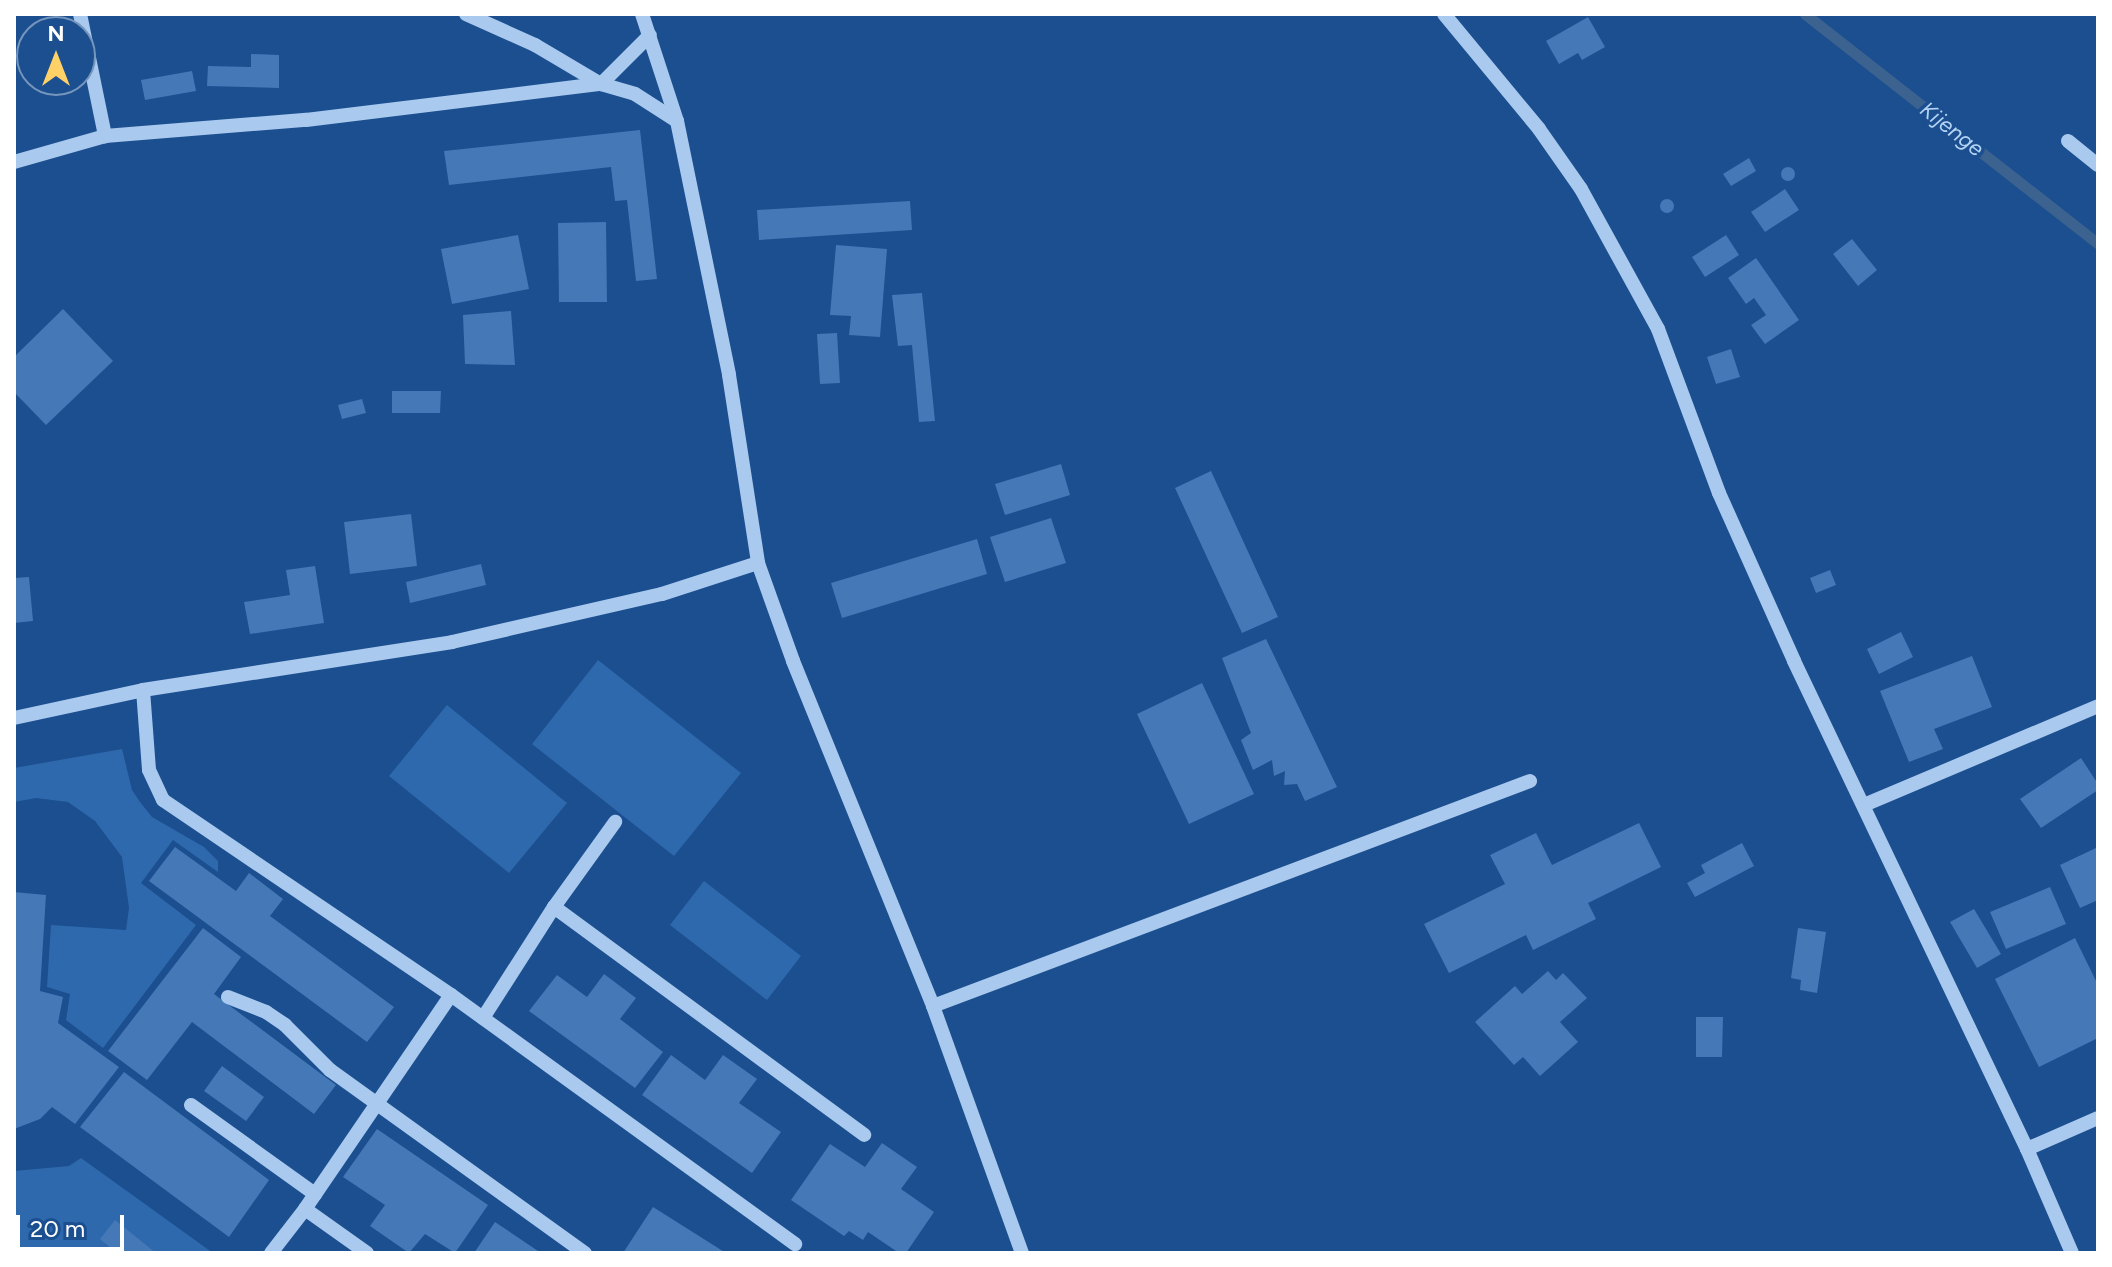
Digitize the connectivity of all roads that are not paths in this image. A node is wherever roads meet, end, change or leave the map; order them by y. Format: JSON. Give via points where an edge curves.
{"nodes":[{"id":1,"x":80,"y":14,"type":"edge"},
{"id":2,"x":466,"y":14,"type":"edge"},
{"id":3,"x":642,"y":14,"type":"edge"},
{"id":4,"x":1444,"y":14,"type":"edge"},
{"id":5,"x":650,"y":35,"type":"junction"},
{"id":6,"x":601,"y":84,"type":"junction"},
{"id":7,"x":677,"y":121,"type":"junction"},
{"id":8,"x":105,"y":136,"type":"junction"},
{"id":9,"x":2068,"y":141,"type":"dead end"},
{"id":10,"x":14,"y":162,"type":"edge"},
{"id":11,"x":2098,"y":165,"type":"edge"},
{"id":12,"x":758,"y":563,"type":"junction"},
{"id":13,"x":143,"y":690,"type":"junction"},
{"id":14,"x":2098,"y":706,"type":"edge"},
{"id":15,"x":14,"y":718,"type":"edge"},
{"id":16,"x":1530,"y":781,"type":"dead end"},
{"id":17,"x":1864,"y":805,"type":"junction"},
{"id":18,"x":615,"y":822,"type":"dead end"},
{"id":19,"x":554,"y":907,"type":"junction"},
{"id":20,"x":451,"y":995,"type":"junction"},
{"id":21,"x":228,"y":997,"type":"dead end"},
{"id":22,"x":933,"y":1006,"type":"junction"},
{"id":23,"x":483,"y":1018,"type":"junction"},
{"id":24,"x":377,"y":1102,"type":"junction"},
{"id":25,"x":191,"y":1105,"type":"dead end"},
{"id":26,"x":2098,"y":1118,"type":"edge"},
{"id":27,"x":864,"y":1135,"type":"dead end"},
{"id":28,"x":2027,"y":1149,"type":"junction"},
{"id":29,"x":315,"y":1194,"type":"junction"},
{"id":30,"x":305,"y":1209,"type":"junction"},
{"id":31,"x":795,"y":1244,"type":"dead end"},
{"id":32,"x":271,"y":1253,"type":"edge"},
{"id":33,"x":367,"y":1253,"type":"edge"},
{"id":34,"x":585,"y":1253,"type":"edge"},
{"id":35,"x":1022,"y":1253,"type":"edge"},
{"id":36,"x":2072,"y":1253,"type":"edge"}],
"edges":[{"from":1,"to":8,"type":"street"},
{"from":2,"to":6,"type":"street","via":[[535,45]]},
{"from":3,"to":5,"type":"street"},
{"from":4,"to":17,"type":"street","via":[[1581,189],[1658,329],[1719,493]]},
{"from":5,"to":6,"type":"street"},
{"from":5,"to":7,"type":"street"},
{"from":6,"to":7,"type":"street","via":[[635,94]]},
{"from":6,"to":8,"type":"street","via":[[306,120]]},
{"from":7,"to":12,"type":"street","via":[[729,375]]},
{"from":8,"to":10,"type":"street"},
{"from":9,"to":11,"type":"street"},
{"from":12,"to":13,"type":"street","via":[[662,594],[452,642]]},
{"from":12,"to":22,"type":"street"},
{"from":13,"to":15,"type":"street"},
{"from":13,"to":20,"type":"street","via":[[149,770],[163,800]]},
{"from":14,"to":17,"type":"street"},
{"from":16,"to":22,"type":"street"},
{"from":17,"to":28,"type":"street"},
{"from":18,"to":19,"type":"street"},
{"from":19,"to":23,"type":"street"},
{"from":19,"to":27,"type":"street"},
{"from":20,"to":23,"type":"street"},
{"from":20,"to":24,"type":"street"},
{"from":21,"to":24,"type":"street","via":[[285,1025],[330,1070]]},
{"from":22,"to":35,"type":"street"},
{"from":23,"to":31,"type":"street"},
{"from":24,"to":29,"type":"street"},
{"from":24,"to":34,"type":"street"},
{"from":25,"to":29,"type":"street"},
{"from":26,"to":28,"type":"street"},
{"from":28,"to":36,"type":"street"},
{"from":29,"to":30,"type":"street"},
{"from":30,"to":32,"type":"street"},
{"from":30,"to":33,"type":"street"}]}
